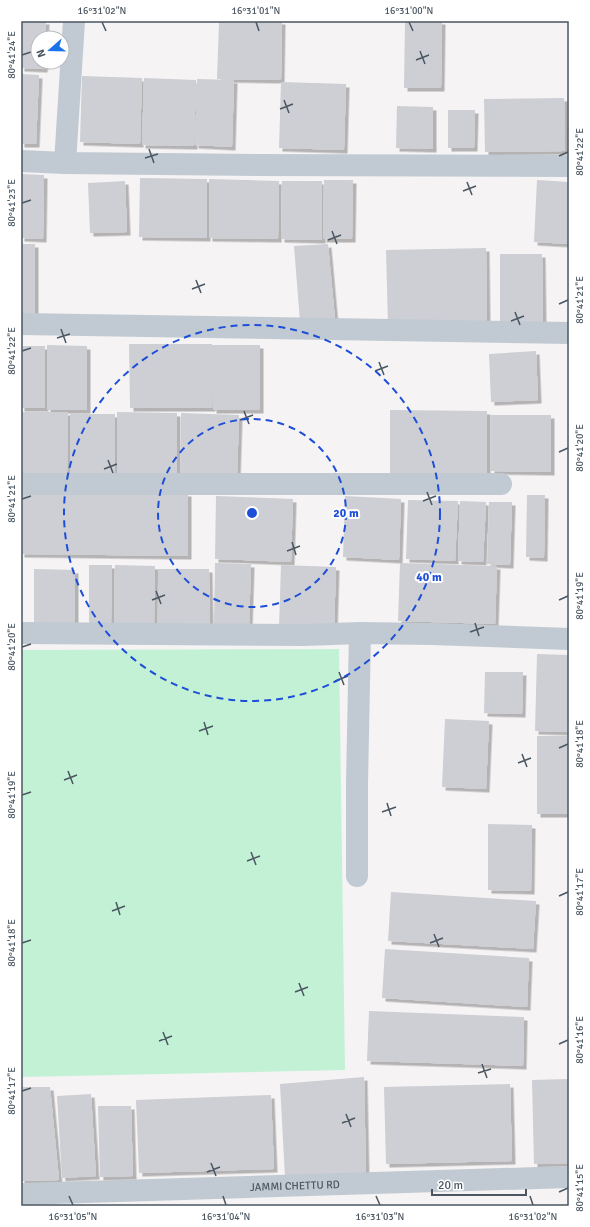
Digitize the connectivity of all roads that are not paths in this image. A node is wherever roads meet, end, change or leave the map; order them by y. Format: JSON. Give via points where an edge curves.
{"nodes":[{"id":1,"x":74,"y":21,"type":"edge"},
{"id":2,"x":21,"y":161,"type":"edge"},
{"id":3,"x":65,"y":163,"type":"junction"},
{"id":4,"x":569,"y":166,"type":"edge"},
{"id":5,"x":21,"y":324,"type":"edge"},
{"id":6,"x":569,"y":333,"type":"edge"},
{"id":7,"x":21,"y":484,"type":"edge"},
{"id":8,"x":501,"y":484,"type":"dead end"},
{"id":9,"x":21,"y":633,"type":"edge"},
{"id":10,"x":360,"y":633,"type":"junction"},
{"id":11,"x":569,"y":639,"type":"edge"},
{"id":12,"x":357,"y":876,"type":"dead end"},
{"id":13,"x":569,"y":1177,"type":"edge"},
{"id":14,"x":21,"y":1194,"type":"edge"},
{"id":15,"x":70,"y":1199,"type":"edge"}],
"edges":[{"from":1,"to":3,"type":"street"},
{"from":2,"to":3,"type":"street"},
{"from":3,"to":4,"type":"street"},
{"from":5,"to":6,"type":"street"},
{"from":7,"to":8,"type":"street"},
{"from":9,"to":10,"type":"street"},
{"from":10,"to":11,"type":"street"},
{"from":10,"to":12,"type":"street"},
{"from":13,"to":15,"type":"street","name":"JAMMI CHETTU RD"},
{"from":14,"to":15,"type":"street","name":"JAMMI CHETTU RD"}]}
